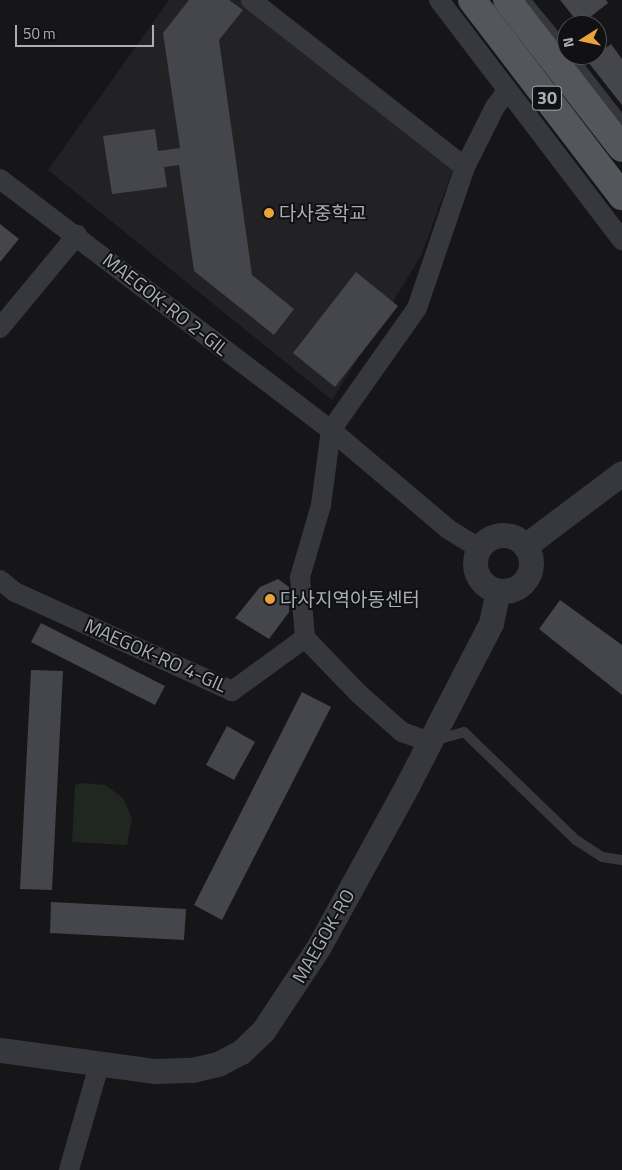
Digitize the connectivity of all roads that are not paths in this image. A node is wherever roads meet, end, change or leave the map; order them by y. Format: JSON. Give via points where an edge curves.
{"nodes":[{"id":1,"x":251,"y":0,"type":"edge"},
{"id":2,"x":438,"y":0,"type":"edge"},
{"id":3,"x":472,"y":0,"type":"edge"},
{"id":4,"x":507,"y":0,"type":"edge"},
{"id":5,"x":526,"y":0,"type":"edge"},
{"id":6,"x":557,"y":38,"type":"edge"},
{"id":7,"x":579,"y":65,"type":"edge"},
{"id":8,"x":507,"y":91,"type":"junction"},
{"id":9,"x":622,"y":120,"type":"edge"},
{"id":10,"x":622,"y":148,"type":"edge"},
{"id":11,"x":465,"y":167,"type":"junction"},
{"id":12,"x":0,"y":179,"type":"edge"},
{"id":13,"x":622,"y":196,"type":"edge"},
{"id":14,"x":77,"y":235,"type":"junction"},
{"id":15,"x":622,"y":240,"type":"edge"},
{"id":16,"x":0,"y":328,"type":"edge"},
{"id":17,"x":331,"y":430,"type":"junction"},
{"id":18,"x":622,"y":473,"type":"edge"},
{"id":19,"x":525,"y":546,"type":"junction"},
{"id":20,"x":480,"y":548,"type":"junction"},
{"id":21,"x":0,"y":580,"type":"edge"},
{"id":22,"x":498,"y":590,"type":"junction"},
{"id":23,"x":305,"y":638,"type":"junction"},
{"id":24,"x":429,"y":742,"type":"junction"},
{"id":25,"x":622,"y":860,"type":"edge"},
{"id":26,"x":0,"y":1050,"type":"edge"},
{"id":27,"x":100,"y":1062,"type":"junction"},
{"id":28,"x":69,"y":1170,"type":"edge"}],
"edges":[{"from":1,"to":11,"type":"street"},
{"from":2,"to":8,"type":"street"},
{"from":3,"to":13,"type":"main road","number":"30"},
{"from":4,"to":10,"type":"main road","number":"30"},
{"from":5,"to":6,"type":"lane"},
{"from":7,"to":9,"type":"lane"},
{"from":8,"to":11,"type":"street","via":[[494,107]]},
{"from":8,"to":15,"type":"street"},
{"from":11,"to":17,"type":"street","via":[[417,308]]},
{"from":12,"to":14,"type":"street","name":"MAEGOK-RO 2-GIL"},
{"from":14,"to":16,"type":"street"},
{"from":14,"to":17,"type":"street","name":"MAEGOK-RO 2-GIL"},
{"from":17,"to":20,"type":"street","name":"MAEGOK-RO 2-GIL","via":[[448,529]]},
{"from":17,"to":23,"type":"street","via":[[321,505],[300,577]]},
{"from":18,"to":19,"type":"street"},
{"from":19,"to":20,"type":"street","via":[[518,539],[502,535],[493,537]]},
{"from":19,"to":22,"type":"street","via":[[531,564],[524,582],[516,588]]},
{"from":20,"to":22,"type":"street","via":[[476,556],[477,573],[481,580]]},
{"from":21,"to":23,"type":"street","name":"MAEGOK-RO 4-GIL","via":[[15,592],[232,691]]},
{"from":22,"to":24,"type":"street","name":"MAEGOK-RO","via":[[492,623]]},
{"from":23,"to":24,"type":"street","via":[[359,694],[402,732]]},
{"from":24,"to":25,"type":"lane","via":[[464,732],[576,840],[602,857]]},
{"from":24,"to":27,"type":"street","name":"MAEGOK-RO","via":[[318,948],[263,1031],[241,1052],[218,1064],[192,1070],[156,1070]]},
{"from":26,"to":27,"type":"street","name":"MAEGOK-RO"},
{"from":27,"to":28,"type":"street"}]}
